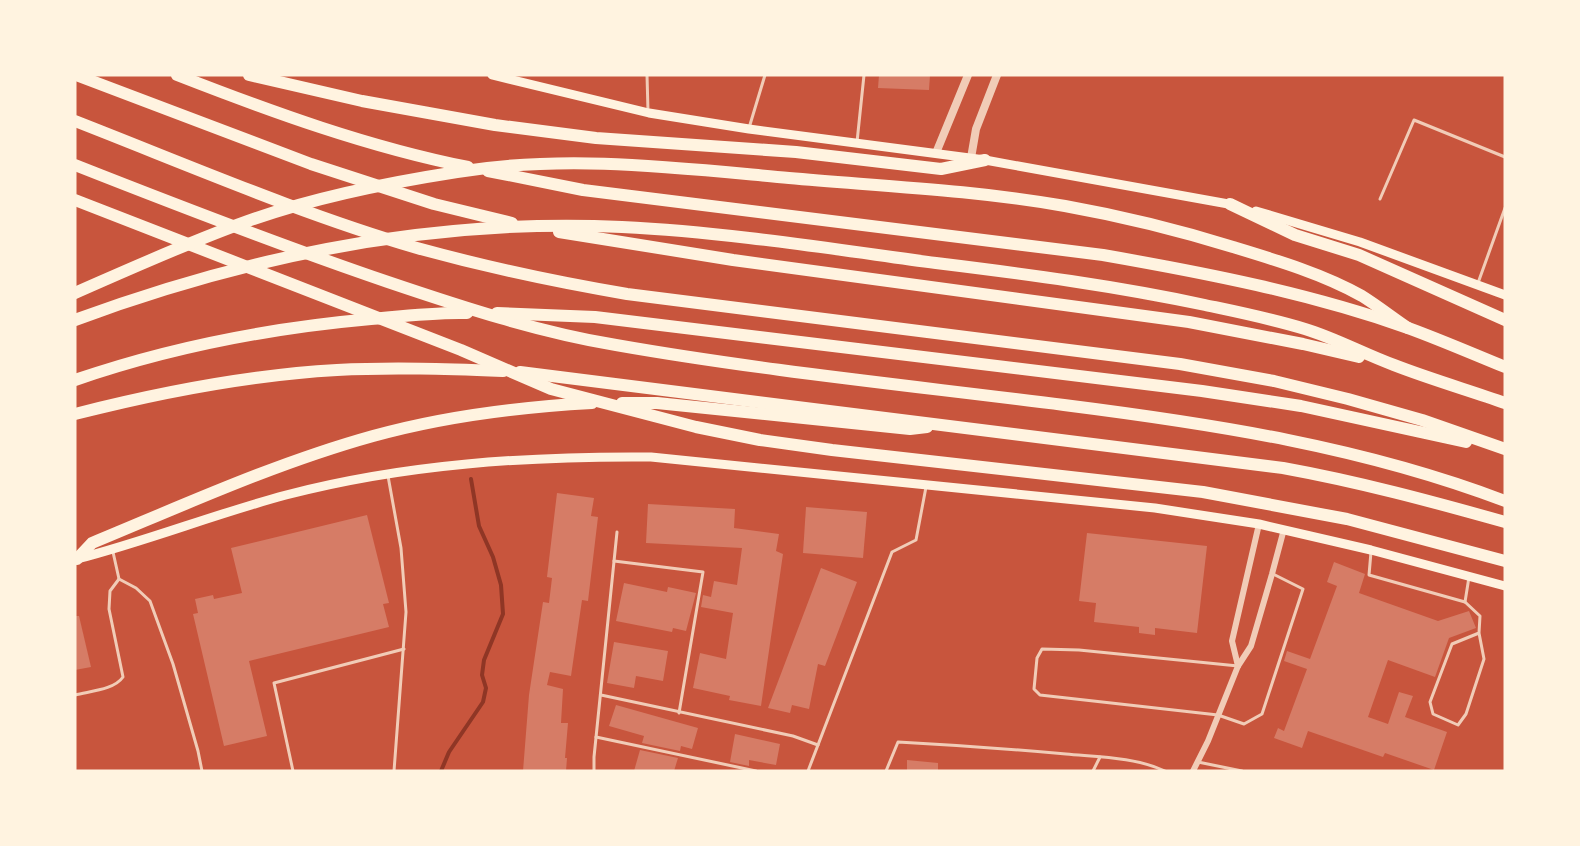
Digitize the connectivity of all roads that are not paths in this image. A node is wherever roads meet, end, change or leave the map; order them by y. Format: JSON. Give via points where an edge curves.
{"nodes":[{"id":1,"x":76,"y":75,"type":"edge"},
{"id":2,"x":177,"y":75,"type":"edge"},
{"id":3,"x":249,"y":75,"type":"edge"},
{"id":4,"x":492,"y":75,"type":"edge"},
{"id":5,"x":646,"y":75,"type":"edge"},
{"id":6,"x":765,"y":75,"type":"edge"},
{"id":7,"x":864,"y":75,"type":"edge"},
{"id":8,"x":968,"y":75,"type":"edge"},
{"id":9,"x":998,"y":75,"type":"edge"},
{"id":10,"x":649,"y":113,"type":"junction"},
{"id":11,"x":75,"y":121,"type":"edge"},
{"id":12,"x":749,"y":129,"type":"junction"},
{"id":13,"x":857,"y":143,"type":"junction"},
{"id":14,"x":936,"y":153,"type":"junction"},
{"id":15,"x":1505,"y":157,"type":"edge"},
{"id":16,"x":971,"y":158,"type":"junction"},
{"id":17,"x":985,"y":160,"type":"junction"},
{"id":18,"x":75,"y":165,"type":"edge"},
{"id":19,"x":1380,"y":199,"type":"dead end"},
{"id":20,"x":75,"y":200,"type":"edge"},
{"id":21,"x":1230,"y":204,"type":"junction"},
{"id":22,"x":1505,"y":208,"type":"edge"},
{"id":23,"x":1477,"y":285,"type":"junction"},
{"id":24,"x":75,"y":293,"type":"edge"},
{"id":25,"x":1505,"y":296,"type":"edge"},
{"id":26,"x":75,"y":320,"type":"edge"},
{"id":27,"x":1505,"y":320,"type":"edge"},
{"id":28,"x":1408,"y":328,"type":"junction"},
{"id":29,"x":1394,"y":365,"type":"junction"},
{"id":30,"x":1505,"y":367,"type":"edge"},
{"id":31,"x":75,"y":380,"type":"edge"},
{"id":32,"x":1505,"y":403,"type":"edge"},
{"id":33,"x":75,"y":414,"type":"edge"},
{"id":34,"x":943,"y":424,"type":"junction"},
{"id":35,"x":1505,"y":449,"type":"edge"},
{"id":36,"x":387,"y":474,"type":"junction"},
{"id":37,"x":926,"y":484,"type":"junction"},
{"id":38,"x":1505,"y":501,"type":"edge"},
{"id":39,"x":1505,"y":522,"type":"edge"},
{"id":40,"x":1259,"y":524,"type":"junction"},
{"id":41,"x":1284,"y":529,"type":"junction"},
{"id":42,"x":617,"y":532,"type":"dead end"},
{"id":43,"x":112,"y":549,"type":"junction"},
{"id":44,"x":1371,"y":550,"type":"junction"},
{"id":45,"x":76,"y":560,"type":"edge"},
{"id":46,"x":614,"y":561,"type":"junction"},
{"id":47,"x":1505,"y":561,"type":"edge"},
{"id":48,"x":1272,"y":574,"type":"junction"},
{"id":49,"x":1469,"y":576,"type":"junction"},
{"id":50,"x":119,"y":579,"type":"junction"},
{"id":51,"x":1505,"y":586,"type":"edge"},
{"id":52,"x":1465,"y":602,"type":"junction"},
{"id":53,"x":1479,"y":633,"type":"junction"},
{"id":54,"x":404,"y":650,"type":"junction"},
{"id":55,"x":1238,"y":666,"type":"junction"},
{"id":56,"x":75,"y":695,"type":"edge"},
{"id":57,"x":600,"y":695,"type":"junction"},
{"id":58,"x":679,"y":713,"type":"junction"},
{"id":59,"x":1218,"y":715,"type":"junction"},
{"id":60,"x":596,"y":737,"type":"junction"},
{"id":61,"x":818,"y":745,"type":"junction"},
{"id":62,"x":1100,"y":757,"type":"junction"},
{"id":63,"x":1198,"y":762,"type":"junction"},
{"id":64,"x":202,"y":771,"type":"edge"},
{"id":65,"x":293,"y":771,"type":"edge"},
{"id":66,"x":394,"y":771,"type":"edge"},
{"id":67,"x":594,"y":771,"type":"edge"},
{"id":68,"x":756,"y":771,"type":"edge"},
{"id":69,"x":808,"y":771,"type":"edge"},
{"id":70,"x":886,"y":771,"type":"edge"},
{"id":71,"x":1093,"y":771,"type":"edge"},
{"id":72,"x":1165,"y":771,"type":"edge"},
{"id":73,"x":1193,"y":771,"type":"edge"},
{"id":74,"x":1242,"y":771,"type":"edge"}],
"edges":[{"from":1,"to":29,"type":"highway","via":[[311,164],[497,220],[733,260],[1189,322]]},
{"from":2,"to":28,"type":"highway","via":[[335,132],[506,175],[615,194],[1103,255],[1256,284]]},
{"from":3,"to":17,"type":"highway","via":[[384,105],[596,138],[796,152],[941,169]]},
{"from":4,"to":10,"type":"main road"},
{"from":5,"to":10,"type":"lane"},
{"from":6,"to":12,"type":"lane"},
{"from":7,"to":13,"type":"lane"},
{"from":8,"to":14,"type":"street"},
{"from":9,"to":16,"type":"street","via":[[976,129]]},
{"from":10,"to":12,"type":"main road"},
{"from":11,"to":35,"type":"highway","via":[[337,222],[416,247],[557,282],[1169,363],[1274,381],[1422,420]]},
{"from":12,"to":13,"type":"main road"},
{"from":13,"to":14,"type":"main road"},
{"from":14,"to":16,"type":"main road"},
{"from":15,"to":19,"type":"lane","via":[[1414,120]]},
{"from":16,"to":17,"type":"main road"},
{"from":17,"to":21,"type":"main road"},
{"from":18,"to":38,"type":"highway","via":[[356,271],[541,330],[750,366],[1257,432],[1412,470]]},
{"from":20,"to":47,"type":"highway","via":[[462,350],[551,389],[696,427],[832,450],[1203,492],[1347,519]]},
{"from":21,"to":23,"type":"main road","via":[[1360,242]]},
{"from":21,"to":27,"type":"highway","via":[[1295,235],[1359,255]]},
{"from":22,"to":23,"type":"lane"},
{"from":23,"to":25,"type":"main road"},
{"from":24,"to":28,"type":"highway","via":[[250,220],[342,193],[503,166],[614,164],[980,195],[1135,220],[1264,256],[1330,281],[1362,296]]},
{"from":26,"to":29,"type":"highway","via":[[156,291],[294,254],[448,232],[565,226],[678,231],[1116,287],[1307,329]]},
{"from":28,"to":30,"type":"highway"},
{"from":29,"to":32,"type":"highway"},
{"from":31,"to":35,"type":"highway","via":[[186,347],[255,333],[455,313],[517,313],[596,317],[1250,398]]},
{"from":33,"to":34,"type":"highway","via":[[192,387],[264,376],[430,368],[527,372]]},
{"from":34,"to":39,"type":"highway","via":[[1283,468],[1355,481]]},
{"from":34,"to":45,"type":"highway","via":[[910,429],[657,403],[485,412],[373,436],[308,456],[92,543]]},
{"from":36,"to":37,"type":"main road","via":[[508,459],[651,457]]},
{"from":36,"to":43,"type":"main road","via":[[287,495]]},
{"from":36,"to":54,"type":"lane","via":[[403,565]]},
{"from":37,"to":40,"type":"main road","via":[[1155,508]]},
{"from":37,"to":61,"type":"lane","via":[[916,540],[892,552]]},
{"from":40,"to":41,"type":"main road"},
{"from":40,"to":55,"type":"street","via":[[1232,640]]},
{"from":41,"to":44,"type":"main road"},
{"from":41,"to":48,"type":"street"},
{"from":42,"to":46,"type":"lane"},
{"from":43,"to":45,"type":"main road"},
{"from":43,"to":50,"type":"lane"},
{"from":44,"to":49,"type":"main road"},
{"from":44,"to":52,"type":"lane","via":[[1369,575]]},
{"from":46,"to":57,"type":"lane"},
{"from":46,"to":58,"type":"lane","via":[[703,572]]},
{"from":48,"to":55,"type":"street","via":[[1251,646]]},
{"from":48,"to":59,"type":"lane","via":[[1303,590],[1262,714],[1244,724]]},
{"from":49,"to":51,"type":"main road"},
{"from":49,"to":52,"type":"lane"},
{"from":50,"to":56,"type":"lane","via":[[110,591],[109,609],[123,677],[110,686]]},
{"from":50,"to":64,"type":"lane","via":[[150,601],[173,664]]},
{"from":52,"to":53,"type":"lane","via":[[1480,616]]},
{"from":53,"to":53,"type":"lane","via":[[1484,658],[1466,714],[1458,725],[1432,714],[1430,702],[1452,644]]},
{"from":54,"to":65,"type":"lane","via":[[274,683]]},
{"from":54,"to":66,"type":"lane"},
{"from":55,"to":59,"type":"street"},
{"from":55,"to":59,"type":"lane","via":[[1079,650],[1042,649],[1037,658],[1034,689],[1041,695]]},
{"from":57,"to":58,"type":"lane"},
{"from":57,"to":60,"type":"lane"},
{"from":58,"to":61,"type":"lane","via":[[793,736]]},
{"from":59,"to":63,"type":"street"},
{"from":60,"to":67,"type":"lane"},
{"from":60,"to":68,"type":"lane"},
{"from":61,"to":69,"type":"lane"},
{"from":62,"to":70,"type":"lane","via":[[898,742]]},
{"from":62,"to":71,"type":"lane"},
{"from":62,"to":72,"type":"lane"},
{"from":63,"to":73,"type":"street"},
{"from":63,"to":74,"type":"lane"}]}
